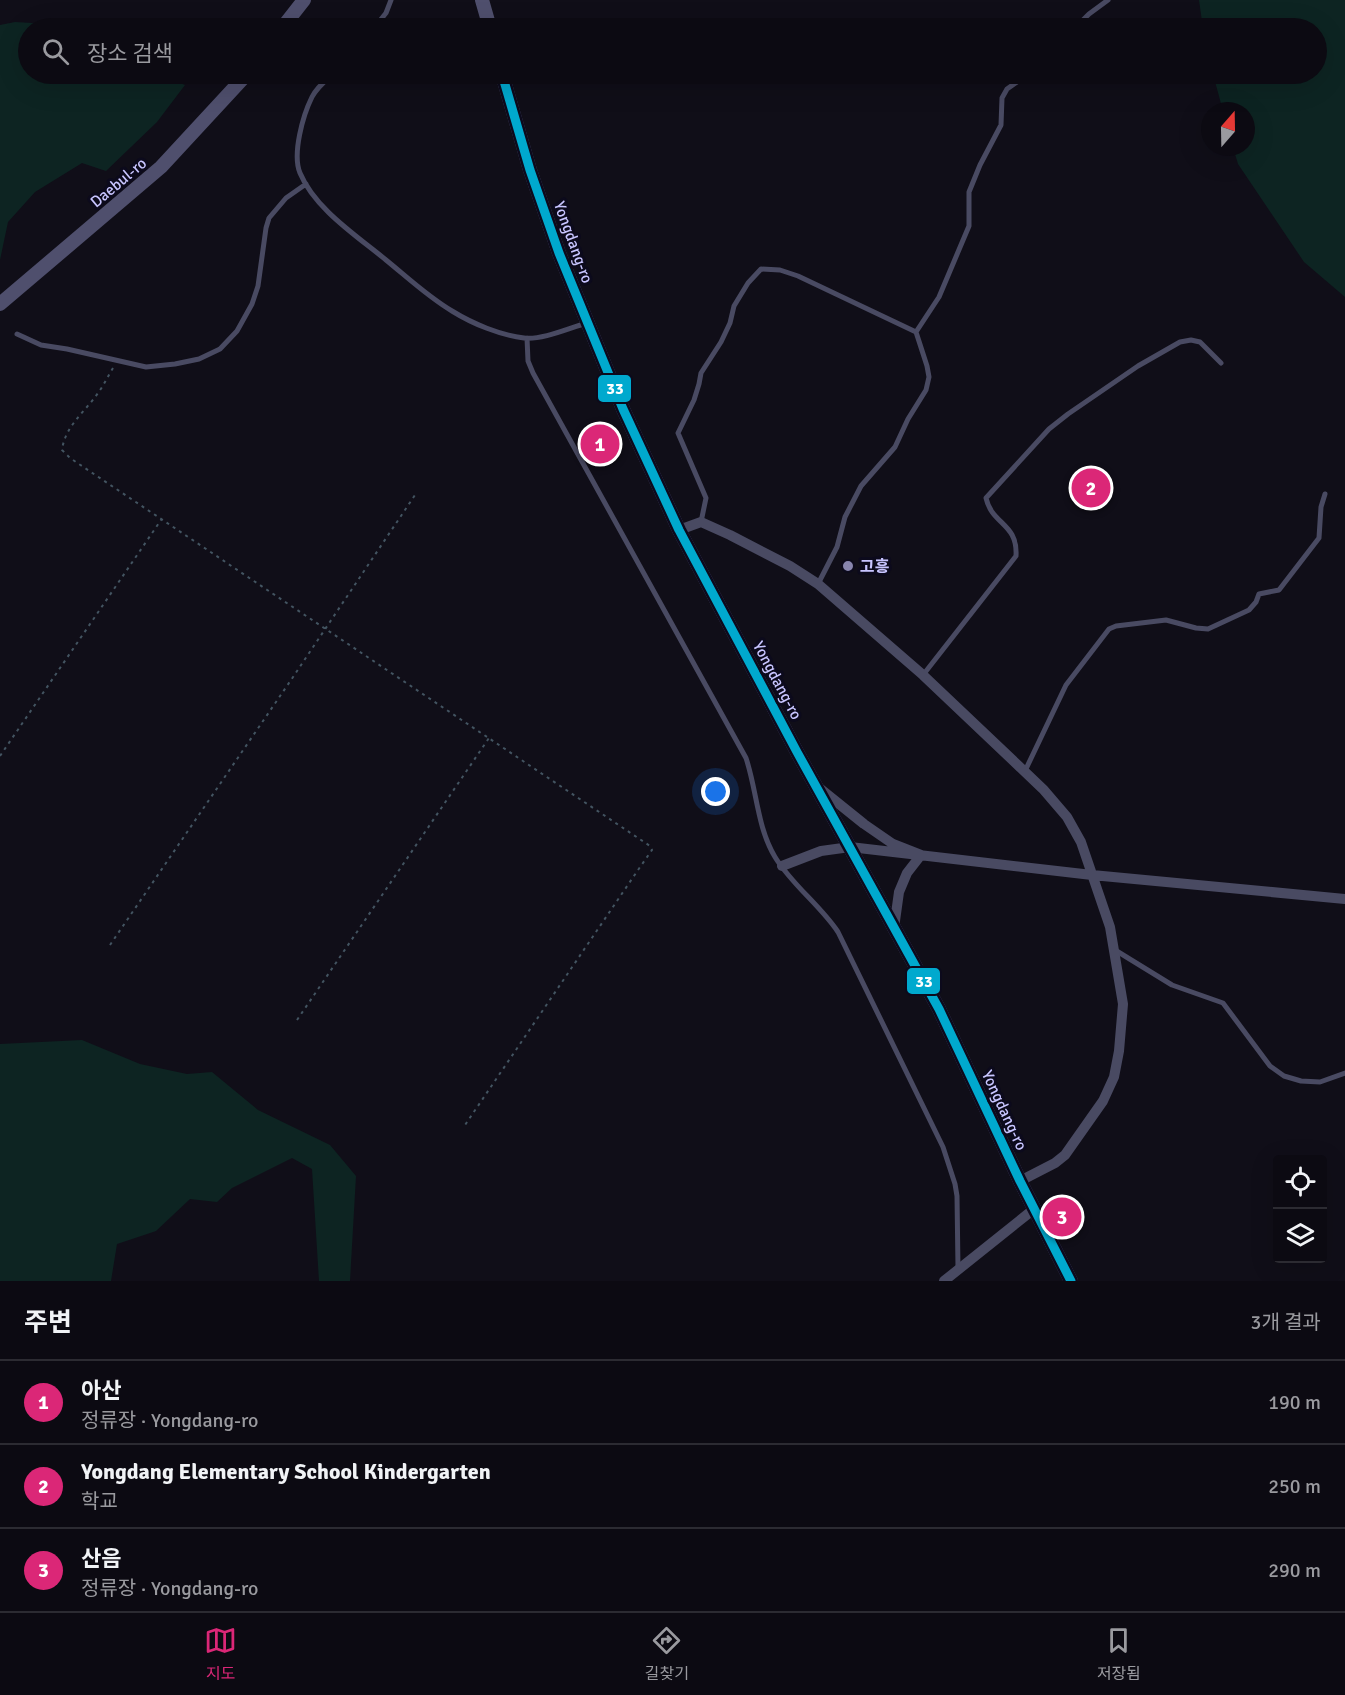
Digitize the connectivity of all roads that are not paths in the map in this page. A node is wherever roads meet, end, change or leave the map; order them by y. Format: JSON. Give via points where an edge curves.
{"nodes":[{"id":1,"x":304,"y":0,"type":"edge"},
{"id":2,"x":391,"y":0,"type":"edge"},
{"id":3,"x":476,"y":0,"type":"edge"},
{"id":4,"x":482,"y":0,"type":"edge"},
{"id":5,"x":1108,"y":0,"type":"edge"},
{"id":6,"x":290,"y":18,"type":"edge"},
{"id":7,"x":383,"y":18,"type":"edge"},
{"id":8,"x":486,"y":18,"type":"edge"},
{"id":9,"x":487,"y":18,"type":"edge"},
{"id":10,"x":1085,"y":18,"type":"edge"},
{"id":11,"x":238,"y":84,"type":"edge"},
{"id":12,"x":321,"y":84,"type":"edge"},
{"id":13,"x":505,"y":84,"type":"edge"},
{"id":14,"x":1014,"y":84,"type":"edge"},
{"id":15,"x":306,"y":184,"type":"junction"},
{"id":16,"x":0,"y":304,"type":"edge"},
{"id":17,"x":586,"y":323,"type":"junction"},
{"id":18,"x":916,"y":332,"type":"junction"},
{"id":19,"x":17,"y":334,"type":"dead end"},
{"id":20,"x":527,"y":338,"type":"junction"},
{"id":21,"x":1221,"y":363,"type":"dead end"},
{"id":22,"x":1325,"y":494,"type":"dead end"},
{"id":23,"x":700,"y":522,"type":"junction"},
{"id":24,"x":679,"y":530,"type":"junction"},
{"id":25,"x":818,"y":584,"type":"junction"},
{"id":26,"x":923,"y":675,"type":"junction"},
{"id":27,"x":1025,"y":771,"type":"junction"},
{"id":28,"x":816,"y":786,"type":"junction"},
{"id":29,"x":850,"y":847,"type":"junction"},
{"id":30,"x":921,"y":855,"type":"junction"},
{"id":31,"x":782,"y":866,"type":"junction"},
{"id":32,"x":1092,"y":875,"type":"junction"},
{"id":33,"x":1345,"y":899,"type":"edge"},
{"id":34,"x":894,"y":928,"type":"junction"},
{"id":35,"x":1114,"y":949,"type":"junction"},
{"id":36,"x":1345,"y":1073,"type":"edge"},
{"id":37,"x":1020,"y":1181,"type":"junction"},
{"id":38,"x":1034,"y":1209,"type":"junction"},
{"id":39,"x":958,"y":1270,"type":"junction"},
{"id":40,"x":944,"y":1281,"type":"edge"},
{"id":41,"x":1071,"y":1281,"type":"edge"}],
"edges":[{"from":1,"to":6,"type":"main road"},
{"from":2,"to":7,"type":"lane"},
{"from":3,"to":8,"type":"main road"},
{"from":4,"to":9,"type":"main road"},
{"from":5,"to":10,"type":"lane"},
{"from":11,"to":16,"type":"main road","name":"Daebul-ro","via":[[161,167]]},
{"from":12,"to":15,"type":"lane","via":[[304,118],[297,152],[299,171]]},
{"from":13,"to":17,"type":"main road","name":"Yongdang-ro","via":[[540,198]]},
{"from":14,"to":18,"type":"lane","via":[[1002,98],[1001,125],[969,192],[969,226],[939,297]]},
{"from":15,"to":19,"type":"lane","via":[[286,198],[269,218],[252,304],[237,332],[220,349],[199,359],[146,367],[41,345]]},
{"from":15,"to":20,"type":"lane","via":[[326,210],[450,310],[481,325]]},
{"from":17,"to":20,"type":"lane"},
{"from":17,"to":24,"type":"main road","name":"Yongdang-ro"},
{"from":18,"to":23,"type":"lane","via":[[798,276],[760,269],[734,306],[721,342],[701,372],[678,433],[706,498]]},
{"from":18,"to":25,"type":"lane","via":[[927,366],[926,390],[896,447],[861,486]]},
{"from":20,"to":31,"type":"lane","via":[[533,373],[746,758],[764,834]]},
{"from":21,"to":26,"type":"lane","via":[[1200,342],[1180,342],[1138,366],[1049,429],[986,498],[988,507],[1014,535],[1016,556]]},
{"from":22,"to":27,"type":"lane","via":[[1319,538],[1279,590],[1259,594],[1249,610],[1208,629],[1166,620],[1109,629],[1066,686]]},
{"from":23,"to":24,"type":"street"},
{"from":23,"to":25,"type":"street"},
{"from":24,"to":28,"type":"main road","name":"Yongdang-ro"},
{"from":25,"to":26,"type":"street"},
{"from":26,"to":27,"type":"street"},
{"from":27,"to":32,"type":"street","via":[[1067,817]]},
{"from":28,"to":29,"type":"main road","name":"Yongdang-ro"},
{"from":28,"to":30,"type":"street","via":[[893,844]]},
{"from":29,"to":30,"type":"street"},
{"from":29,"to":31,"type":"street","via":[[821,851]]},
{"from":29,"to":34,"type":"main road","name":"Yongdang-ro"},
{"from":30,"to":32,"type":"street"},
{"from":30,"to":34,"type":"street","via":[[899,892]]},
{"from":31,"to":39,"type":"lane","via":[[838,932],[943,1147],[957,1196]]},
{"from":32,"to":33,"type":"street"},
{"from":32,"to":35,"type":"street"},
{"from":34,"to":37,"type":"main road","name":"Yongdang-ro","via":[[939,1009]]},
{"from":35,"to":36,"type":"lane","via":[[1172,985],[1222,1003],[1270,1066],[1284,1076],[1320,1082]]},
{"from":35,"to":37,"type":"street","via":[[1123,1004],[1114,1077],[1104,1101],[1065,1155]]},
{"from":37,"to":38,"type":"main road","name":"Yongdang-ro"},
{"from":38,"to":39,"type":"street"},
{"from":38,"to":41,"type":"main road","name":"Yongdang-ro"},
{"from":39,"to":40,"type":"street"}]}
